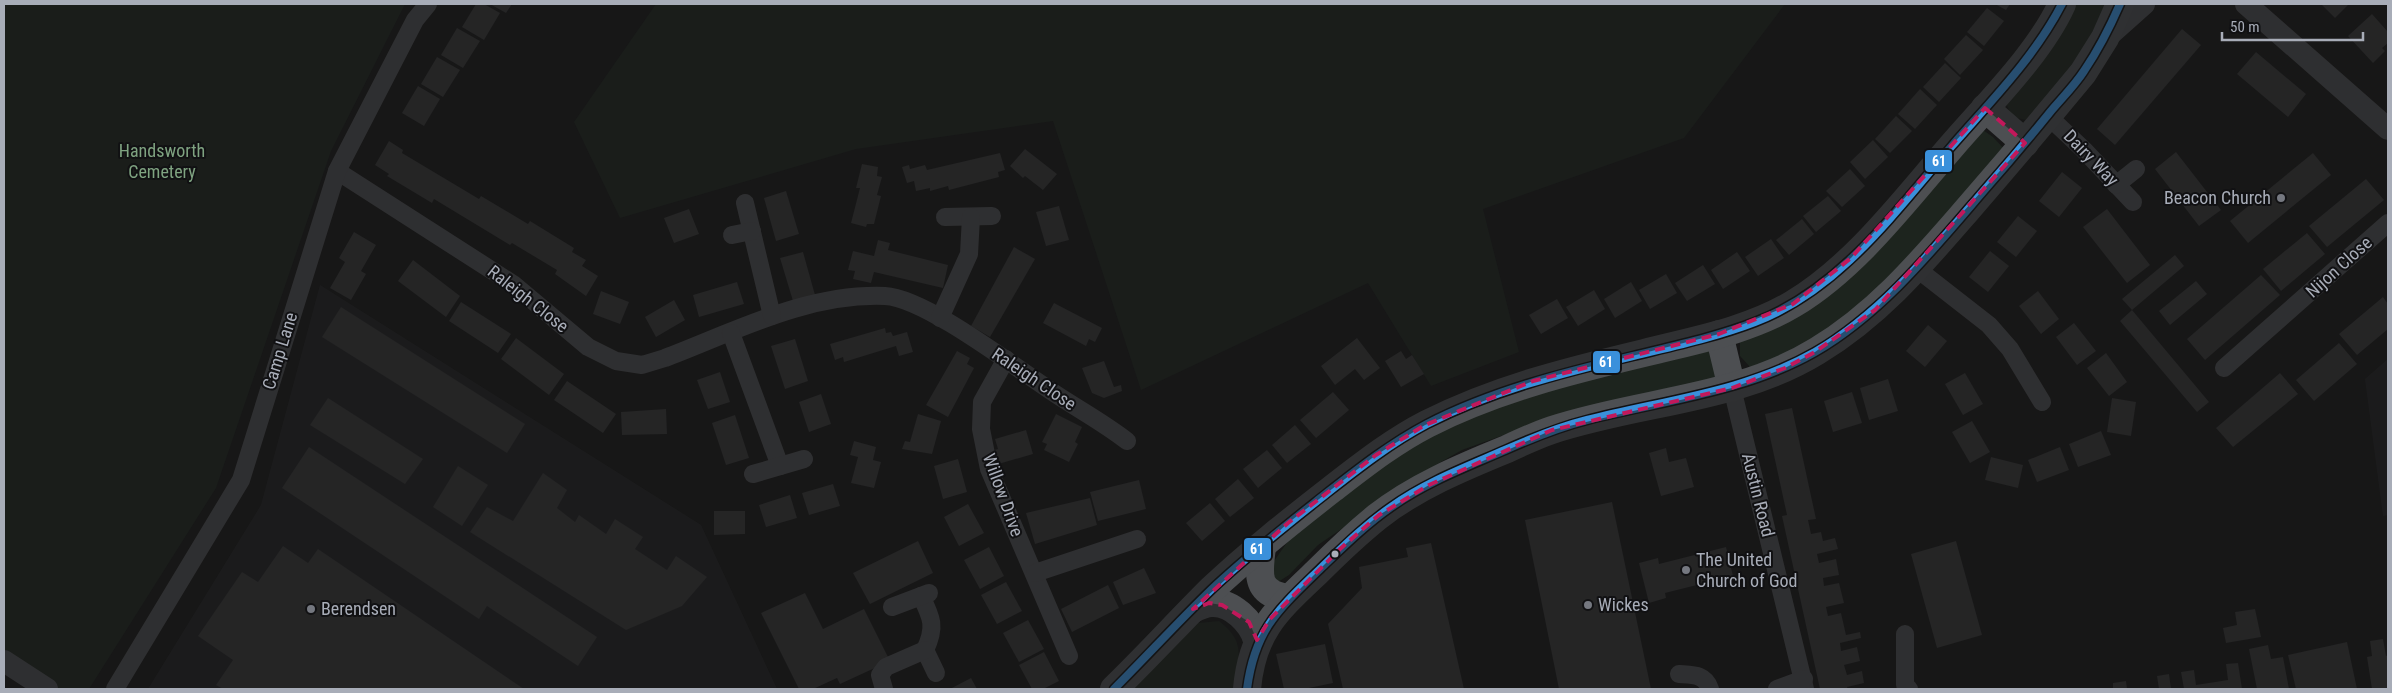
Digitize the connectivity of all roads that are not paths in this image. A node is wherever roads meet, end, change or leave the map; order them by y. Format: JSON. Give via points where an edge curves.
{"nodes":[{"id":1,"x":428,"y":4,"type":"edge"},
{"id":2,"x":2062,"y":4,"type":"edge"},
{"id":3,"x":2120,"y":4,"type":"edge"},
{"id":4,"x":2144,"y":4,"type":"edge"},
{"id":5,"x":2246,"y":4,"type":"edge"},
{"id":6,"x":2105,"y":38,"type":"junction"},
{"id":7,"x":1985,"y":108,"type":"junction"},
{"id":8,"x":2048,"y":116,"type":"junction"},
{"id":9,"x":2388,"y":129,"type":"edge"},
{"id":10,"x":2025,"y":143,"type":"junction"},
{"id":11,"x":2136,"y":169,"type":"dead end"},
{"id":12,"x":337,"y":171,"type":"junction"},
{"id":13,"x":2116,"y":185,"type":"junction"},
{"id":14,"x":2133,"y":202,"type":"dead end"},
{"id":15,"x":745,"y":204,"type":"dead end"},
{"id":16,"x":971,"y":216,"type":"junction"},
{"id":17,"x":992,"y":216,"type":"dead end"},
{"id":18,"x":945,"y":217,"type":"dead end"},
{"id":19,"x":2388,"y":223,"type":"edge"},
{"id":20,"x":752,"y":231,"type":"junction"},
{"id":21,"x":732,"y":235,"type":"dead end"},
{"id":22,"x":1916,"y":268,"type":"junction"},
{"id":23,"x":772,"y":316,"type":"junction"},
{"id":24,"x":940,"y":318,"type":"junction"},
{"id":25,"x":731,"y":333,"type":"junction"},
{"id":26,"x":1719,"y":334,"type":"junction"},
{"id":27,"x":1006,"y":359,"type":"junction"},
{"id":28,"x":2224,"y":368,"type":"dead end"},
{"id":29,"x":1732,"y":388,"type":"junction"},
{"id":30,"x":2042,"y":402,"type":"dead end"},
{"id":31,"x":1127,"y":441,"type":"dead end"},
{"id":32,"x":804,"y":459,"type":"dead end"},
{"id":33,"x":780,"y":466,"type":"junction"},
{"id":34,"x":753,"y":474,"type":"dead end"},
{"id":35,"x":1137,"y":539,"type":"dead end"},
{"id":36,"x":1262,"y":547,"type":"junction"},
{"id":37,"x":1035,"y":573,"type":"junction"},
{"id":38,"x":1290,"y":598,"type":"junction"},
{"id":39,"x":892,"y":607,"type":"dead end"},
{"id":40,"x":1193,"y":609,"type":"junction"},
{"id":41,"x":1905,"y":634,"type":"dead end"},
{"id":42,"x":1257,"y":640,"type":"junction"},
{"id":43,"x":925,"y":650,"type":"junction"},
{"id":44,"x":1069,"y":656,"type":"dead end"},
{"id":45,"x":4,"y":661,"type":"edge"},
{"id":46,"x":936,"y":673,"type":"dead end"},
{"id":47,"x":1679,"y":674,"type":"dead end"},
{"id":48,"x":1804,"y":684,"type":"edge"},
{"id":49,"x":1902,"y":688,"type":"edge"},
{"id":50,"x":47,"y":689,"type":"edge"},
{"id":51,"x":115,"y":689,"type":"edge"},
{"id":52,"x":884,"y":689,"type":"edge"},
{"id":53,"x":1114,"y":689,"type":"edge"},
{"id":54,"x":1247,"y":689,"type":"edge"},
{"id":55,"x":1710,"y":689,"type":"edge"},
{"id":56,"x":1777,"y":689,"type":"edge"}],
"edges":[{"from":1,"to":12,"type":"street","name":"Camp Lane","via":[[415,20]]},
{"from":2,"to":7,"type":"main road","via":[[2045,36]]},
{"from":3,"to":6,"type":"main road"},
{"from":4,"to":6,"type":"street"},
{"from":5,"to":9,"type":"street"},
{"from":6,"to":8,"type":"main road","via":[[2083,73]]},
{"from":7,"to":10,"type":"main road"},
{"from":7,"to":26,"type":"main road","via":[[1884,223],[1816,288],[1767,317]]},
{"from":8,"to":10,"type":"main road"},
{"from":8,"to":13,"type":"street","name":"Dairy Way"},
{"from":10,"to":22,"type":"main road"},
{"from":11,"to":13,"type":"street"},
{"from":12,"to":25,"type":"street","name":"Raleigh Close","via":[[513,284],[588,347],[616,361],[642,365]]},
{"from":12,"to":51,"type":"street","name":"Camp Lane","via":[[241,480]]},
{"from":13,"to":14,"type":"street","name":"Dairy Way"},
{"from":15,"to":20,"type":"street"},
{"from":16,"to":17,"type":"street"},
{"from":16,"to":18,"type":"street"},
{"from":16,"to":24,"type":"street","via":[[969,254]]},
{"from":19,"to":28,"type":"street","name":"Nijon Close","via":[[2295,318]]},
{"from":20,"to":21,"type":"street"},
{"from":20,"to":23,"type":"street"},
{"from":22,"to":29,"type":"main road","via":[[1875,310],[1844,334],[1785,368]]},
{"from":22,"to":30,"type":"street","via":[[1989,325],[2010,349]]},
{"from":23,"to":24,"type":"street","name":"Raleigh Close","via":[[813,302],[854,296],[887,296],[915,304]]},
{"from":23,"to":25,"type":"street","name":"Raleigh Close"},
{"from":24,"to":27,"type":"street","name":"Raleigh Close"},
{"from":25,"to":33,"type":"street"},
{"from":26,"to":29,"type":"main road"},
{"from":26,"to":36,"type":"main road","via":[[1534,381],[1481,399],[1425,425],[1376,454]]},
{"from":27,"to":31,"type":"street","name":"Raleigh Close"},
{"from":27,"to":37,"type":"street","name":"Willow Drive","via":[[982,402],[982,430],[989,469]]},
{"from":29,"to":38,"type":"main road","via":[[1552,430],[1475,462],[1429,484],[1379,515]]},
{"from":29,"to":48,"type":"street","name":"Austin Road"},
{"from":32,"to":33,"type":"street"},
{"from":33,"to":34,"type":"street"},
{"from":35,"to":37,"type":"street"},
{"from":36,"to":38,"type":"main road","via":[[1259,564],[1264,588],[1274,596]]},
{"from":36,"to":40,"type":"main road"},
{"from":37,"to":44,"type":"street","name":"Willow Drive"},
{"from":38,"to":42,"type":"main road","via":[[1270,619]]},
{"from":39,"to":43,"type":"street","via":[[925,595],[933,625]]},
{"from":40,"to":42,"type":"main road","via":[[1209,603],[1222,605],[1249,622]]},
{"from":40,"to":53,"type":"main road"},
{"from":41,"to":49,"type":"street"},
{"from":42,"to":54,"type":"main road"},
{"from":43,"to":46,"type":"street"},
{"from":43,"to":52,"type":"street","via":[[886,667],[880,675]]},
{"from":45,"to":50,"type":"street"},
{"from":47,"to":55,"type":"street","via":[[1698,675]]},
{"from":48,"to":56,"type":"street"}]}
